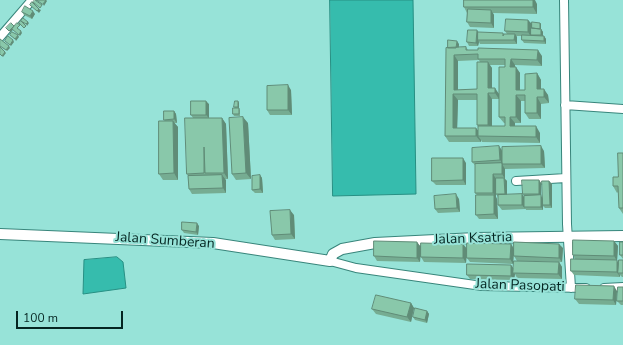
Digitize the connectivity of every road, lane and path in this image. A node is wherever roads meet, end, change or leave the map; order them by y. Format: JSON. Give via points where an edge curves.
{"nodes":[{"id":1,"x":32,"y":0,"type":"edge"},
{"id":2,"x":564,"y":0,"type":"edge"},
{"id":3,"x":0,"y":37,"type":"edge"},
{"id":4,"x":565,"y":105,"type":"junction"},
{"id":5,"x":623,"y":109,"type":"edge"},
{"id":6,"x":566,"y":178,"type":"junction"},
{"id":7,"x":516,"y":181,"type":"dead end"},
{"id":8,"x":0,"y":234,"type":"edge"},
{"id":9,"x":567,"y":236,"type":"junction"},
{"id":10,"x":623,"y":236,"type":"edge"},
{"id":11,"x":330,"y":261,"type":"junction"},
{"id":12,"x":623,"y":287,"type":"edge"},
{"id":13,"x":571,"y":288,"type":"junction"}],
"edges":[{"from":1,"to":3,"type":"street"},
{"from":2,"to":4,"type":"street"},
{"from":4,"to":5,"type":"street"},
{"from":4,"to":6,"type":"street"},
{"from":6,"to":7,"type":"street"},
{"from":6,"to":9,"type":"street"},
{"from":8,"to":11,"type":"street","name":"Jalan Sumberan","via":[[213,243]]},
{"from":9,"to":10,"type":"street","name":"Jalan Ksatria"},
{"from":9,"to":11,"type":"street","name":"Jalan Ksatria","via":[[375,243],[342,249],[334,254]]},
{"from":9,"to":13,"type":"street"},
{"from":11,"to":13,"type":"street","name":"Jalan Pasopati","via":[[356,268],[482,286]]},
{"from":12,"to":13,"type":"street","name":"Jalan Pasopati"}]}
